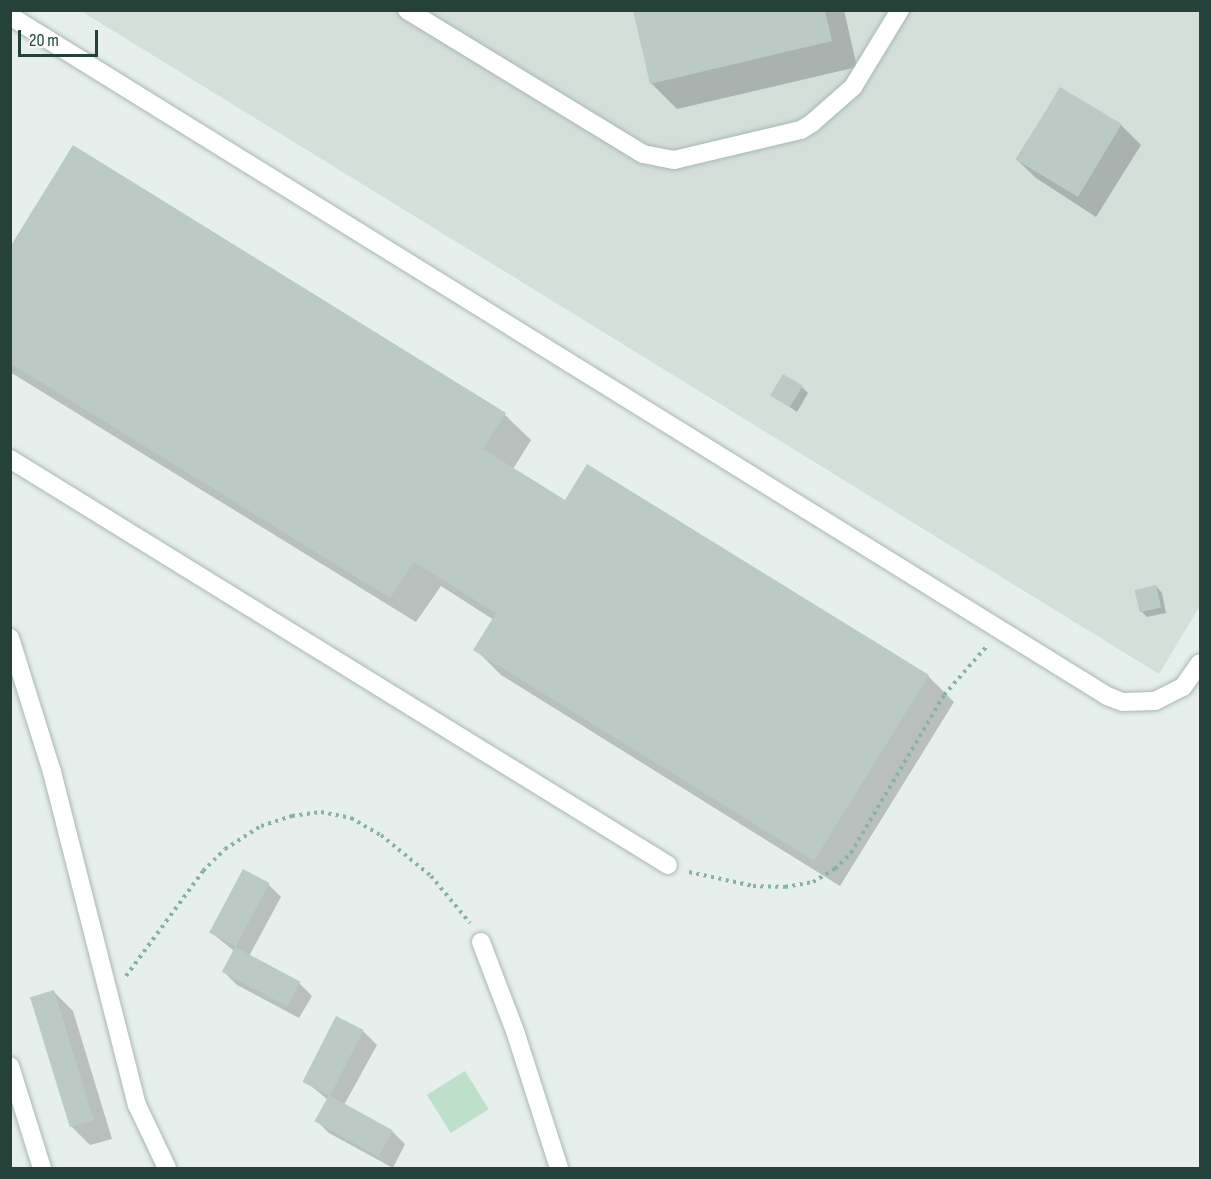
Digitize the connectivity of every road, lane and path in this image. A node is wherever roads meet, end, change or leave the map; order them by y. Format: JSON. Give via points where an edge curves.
{"nodes":[{"id":1,"x":407,"y":10,"type":"edge"},
{"id":2,"x":900,"y":10,"type":"edge"},
{"id":3,"x":10,"y":16,"type":"edge"},
{"id":4,"x":10,"y":459,"type":"edge"},
{"id":5,"x":1001,"y":632,"type":"junction"},
{"id":6,"x":10,"y":638,"type":"edge"},
{"id":7,"x":1200,"y":663,"type":"edge"},
{"id":8,"x":668,"y":865,"type":"joint"},
{"id":9,"x":481,"y":942,"type":"joint"},
{"id":10,"x":111,"y":996,"type":"junction"},
{"id":11,"x":10,"y":1066,"type":"edge"},
{"id":12,"x":42,"y":1168,"type":"edge"},
{"id":13,"x":167,"y":1168,"type":"edge"},
{"id":14,"x":559,"y":1168,"type":"edge"}],
"edges":[{"from":1,"to":2,"type":"lane","via":[[643,154],[674,160],[801,130],[812,123],[853,87]]},
{"from":3,"to":5,"type":"lane"},
{"from":4,"to":8,"type":"lane"},
{"from":5,"to":7,"type":"lane","via":[[1123,702],[1155,701],[1170,695],[1183,687]]},
{"from":5,"to":8,"type":"path","via":[[944,694],[851,853],[835,869],[813,882],[753,886],[711,880]]},
{"from":6,"to":10,"type":"lane","via":[[52,772]]},
{"from":9,"to":10,"type":"path","via":[[467,918],[431,876],[381,835],[351,818],[321,812],[292,816],[261,826],[236,841],[203,871]]},
{"from":9,"to":14,"type":"lane","via":[[515,1031]]},
{"from":10,"to":13,"type":"lane","via":[[137,1105]]},
{"from":11,"to":12,"type":"lane"}]}
